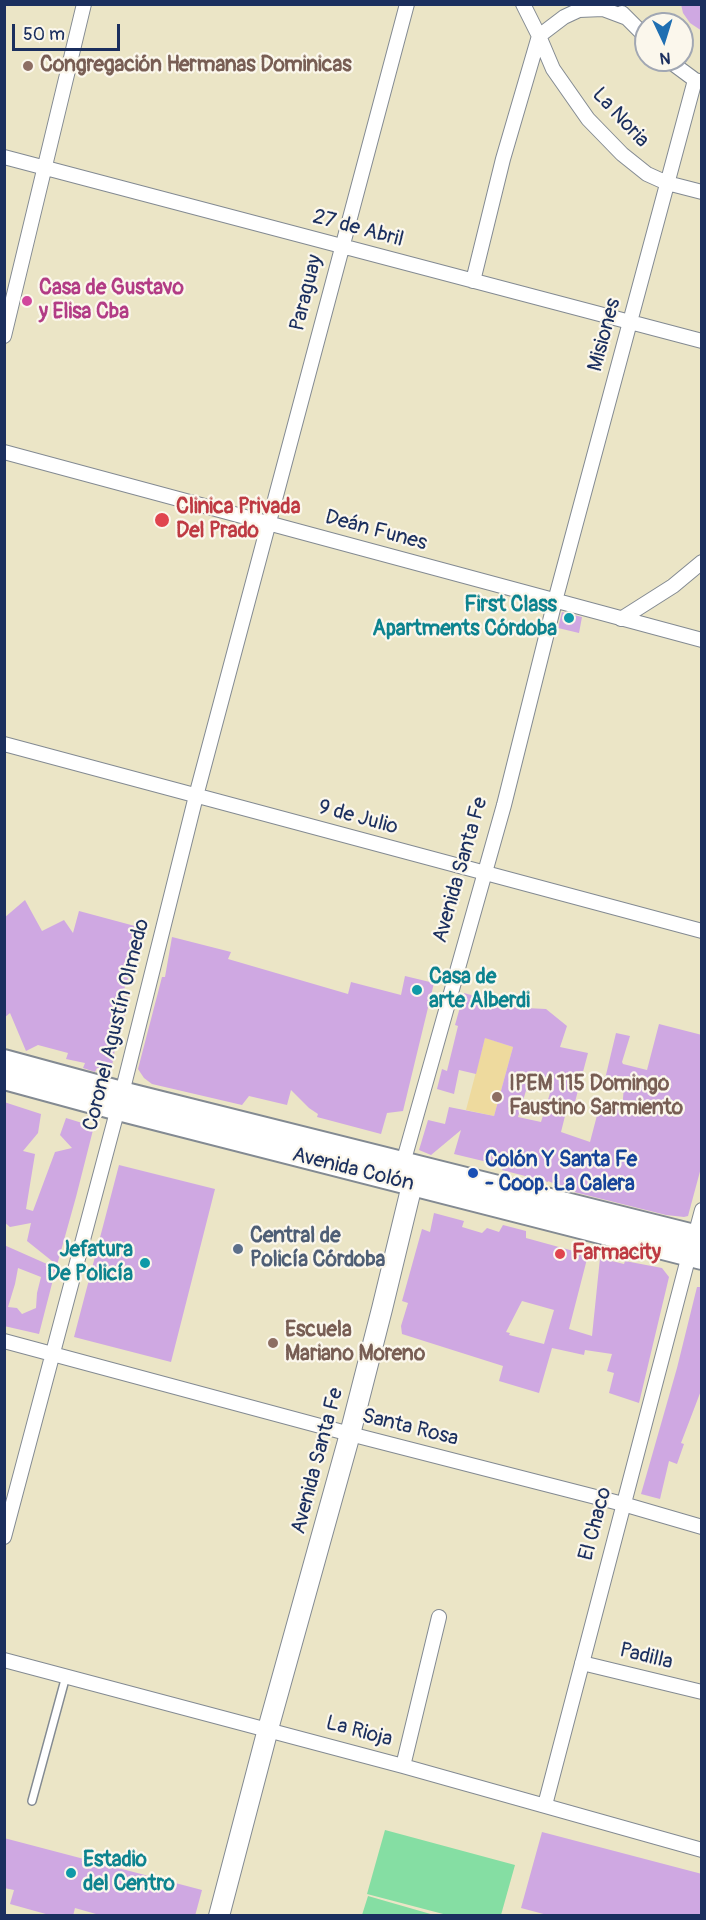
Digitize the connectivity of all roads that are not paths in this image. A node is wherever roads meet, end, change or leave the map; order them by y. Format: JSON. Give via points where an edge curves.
{"nodes":[{"id":1,"x":84,"y":4,"type":"edge"},
{"id":2,"x":407,"y":4,"type":"edge"},
{"id":3,"x":523,"y":4,"type":"edge"},
{"id":4,"x":614,"y":4,"type":"edge"},
{"id":5,"x":627,"y":18,"type":"junction"},
{"id":6,"x":634,"y":25,"type":"edge"},
{"id":7,"x":540,"y":36,"type":"junction"},
{"id":8,"x":685,"y":72,"type":"edge"},
{"id":9,"x":698,"y":81,"type":"edge"},
{"id":10,"x":4,"y":157,"type":"edge"},
{"id":11,"x":45,"y":167,"type":"junction"},
{"id":12,"x":668,"y":183,"type":"junction"},
{"id":13,"x":702,"y":192,"type":"edge"},
{"id":14,"x":341,"y":247,"type":"junction"},
{"id":15,"x":472,"y":281,"type":"junction"},
{"id":16,"x":630,"y":322,"type":"junction"},
{"id":17,"x":4,"y":336,"type":"edge"},
{"id":18,"x":702,"y":341,"type":"edge"},
{"id":19,"x":4,"y":452,"type":"edge"},
{"id":20,"x":270,"y":524,"type":"junction"},
{"id":21,"x":702,"y":562,"type":"edge"},
{"id":22,"x":555,"y":601,"type":"junction"},
{"id":23,"x":621,"y":619,"type":"junction"},
{"id":24,"x":702,"y":640,"type":"edge"},
{"id":25,"x":4,"y":744,"type":"edge"},
{"id":26,"x":196,"y":796,"type":"junction"},
{"id":27,"x":485,"y":873,"type":"junction"},
{"id":28,"x":702,"y":932,"type":"edge"},
{"id":29,"x":4,"y":1061,"type":"edge"},
{"id":30,"x":4,"y":1078,"type":"edge"},
{"id":31,"x":120,"y":1101,"type":"junction"},
{"id":32,"x":403,"y":1163,"type":"junction"},
{"id":33,"x":412,"y":1185,"type":"junction"},
{"id":34,"x":702,"y":1210,"type":"edge"},
{"id":35,"x":697,"y":1246,"type":"edge"},
{"id":36,"x":4,"y":1341,"type":"edge"},
{"id":37,"x":52,"y":1352,"type":"junction"},
{"id":38,"x":350,"y":1434,"type":"junction"},
{"id":39,"x":623,"y":1504,"type":"junction"},
{"id":40,"x":702,"y":1527,"type":"edge"},
{"id":41,"x":4,"y":1537,"type":"edge"},
{"id":42,"x":439,"y":1617,"type":"dead end"},
{"id":43,"x":4,"y":1660,"type":"edge"},
{"id":44,"x":582,"y":1663,"type":"junction"},
{"id":45,"x":66,"y":1676,"type":"junction"},
{"id":46,"x":702,"y":1692,"type":"edge"},
{"id":47,"x":268,"y":1730,"type":"junction"},
{"id":48,"x":404,"y":1766,"type":"junction"},
{"id":49,"x":32,"y":1801,"type":"dead end"},
{"id":50,"x":545,"y":1805,"type":"junction"},
{"id":51,"x":702,"y":1850,"type":"edge"},
{"id":52,"x":219,"y":1916,"type":"edge"}],
"edges":[{"from":1,"to":11,"type":"street"},
{"from":2,"to":14,"type":"street","name":"Paraguay"},
{"from":3,"to":7,"type":"street","name":"La Noria"},
{"from":4,"to":5,"type":"street"},
{"from":5,"to":6,"type":"street"},
{"from":5,"to":7,"type":"street","via":[[603,9],[579,10]]},
{"from":7,"to":12,"type":"street","name":"La Noria","via":[[553,69],[588,119],[647,174]]},
{"from":7,"to":15,"type":"street"},
{"from":8,"to":9,"type":"street"},
{"from":9,"to":12,"type":"street","name":"Misiones"},
{"from":10,"to":11,"type":"street","name":"27 de Abril"},
{"from":11,"to":14,"type":"street","name":"27 de Abril"},
{"from":11,"to":17,"type":"street"},
{"from":12,"to":13,"type":"street","name":"La Noria"},
{"from":12,"to":16,"type":"street","name":"Misiones"},
{"from":14,"to":15,"type":"street","name":"27 de Abril"},
{"from":14,"to":20,"type":"street","name":"Paraguay"},
{"from":15,"to":16,"type":"street","name":"27 de Abril"},
{"from":16,"to":18,"type":"street","name":"27 de Abril"},
{"from":16,"to":22,"type":"street","name":"Misiones"},
{"from":19,"to":20,"type":"street","name":"Deán Funes"},
{"from":20,"to":22,"type":"street","name":"Deán Funes"},
{"from":20,"to":26,"type":"street","name":"Coronel Agustín Olmedo"},
{"from":21,"to":23,"type":"street"},
{"from":22,"to":23,"type":"street","name":"Deán Funes"},
{"from":22,"to":27,"type":"street","name":"Avenida Santa Fe"},
{"from":23,"to":24,"type":"street","name":"Deán Funes"},
{"from":25,"to":26,"type":"street","name":"9 de Julio"},
{"from":26,"to":27,"type":"street","name":"9 de Julio"},
{"from":26,"to":31,"type":"street","name":"Coronel Agustín Olmedo"},
{"from":27,"to":28,"type":"street","name":"9 de Julio"},
{"from":27,"to":32,"type":"street","name":"Avenida Santa Fe"},
{"from":29,"to":31,"type":"main road","name":"Avenida Colón"},
{"from":30,"to":31,"type":"main road","name":"Avenida Colón"},
{"from":31,"to":32,"type":"main road","name":"Avenida Colón"},
{"from":31,"to":33,"type":"main road","name":"Avenida Colón"},
{"from":31,"to":37,"type":"street","name":"Coronel Agustín Olmedo"},
{"from":32,"to":33,"type":"main road"},
{"from":32,"to":35,"type":"main road","name":"Avenida Colón"},
{"from":33,"to":35,"type":"main road","name":"Avenida Colón"},
{"from":33,"to":38,"type":"main road","name":"Avenida Santa Fe"},
{"from":34,"to":35,"type":"street","name":"El Chaco"},
{"from":35,"to":39,"type":"street","name":"El Chaco"},
{"from":36,"to":37,"type":"street","name":"Santa Rosa"},
{"from":37,"to":38,"type":"street","name":"Santa Rosa"},
{"from":37,"to":41,"type":"street","name":"Coronel Agustín Olmedo"},
{"from":38,"to":39,"type":"street","name":"Santa Rosa"},
{"from":38,"to":47,"type":"main road","name":"Avenida Santa Fe"},
{"from":39,"to":40,"type":"street","name":"Santa Rosa"},
{"from":39,"to":44,"type":"street","name":"El Chaco"},
{"from":42,"to":48,"type":"street"},
{"from":43,"to":45,"type":"street","name":"La Rioja"},
{"from":44,"to":46,"type":"street","name":"Padilla"},
{"from":44,"to":50,"type":"street","name":"El Chaco"},
{"from":45,"to":47,"type":"street","name":"La Rioja"},
{"from":45,"to":49,"type":"lane"},
{"from":47,"to":48,"type":"street","name":"La Rioja"},
{"from":47,"to":52,"type":"main road","name":"Avenida Santa Fe"},
{"from":48,"to":50,"type":"street","name":"La Rioja"},
{"from":50,"to":51,"type":"street","name":"La Rioja"}]}
